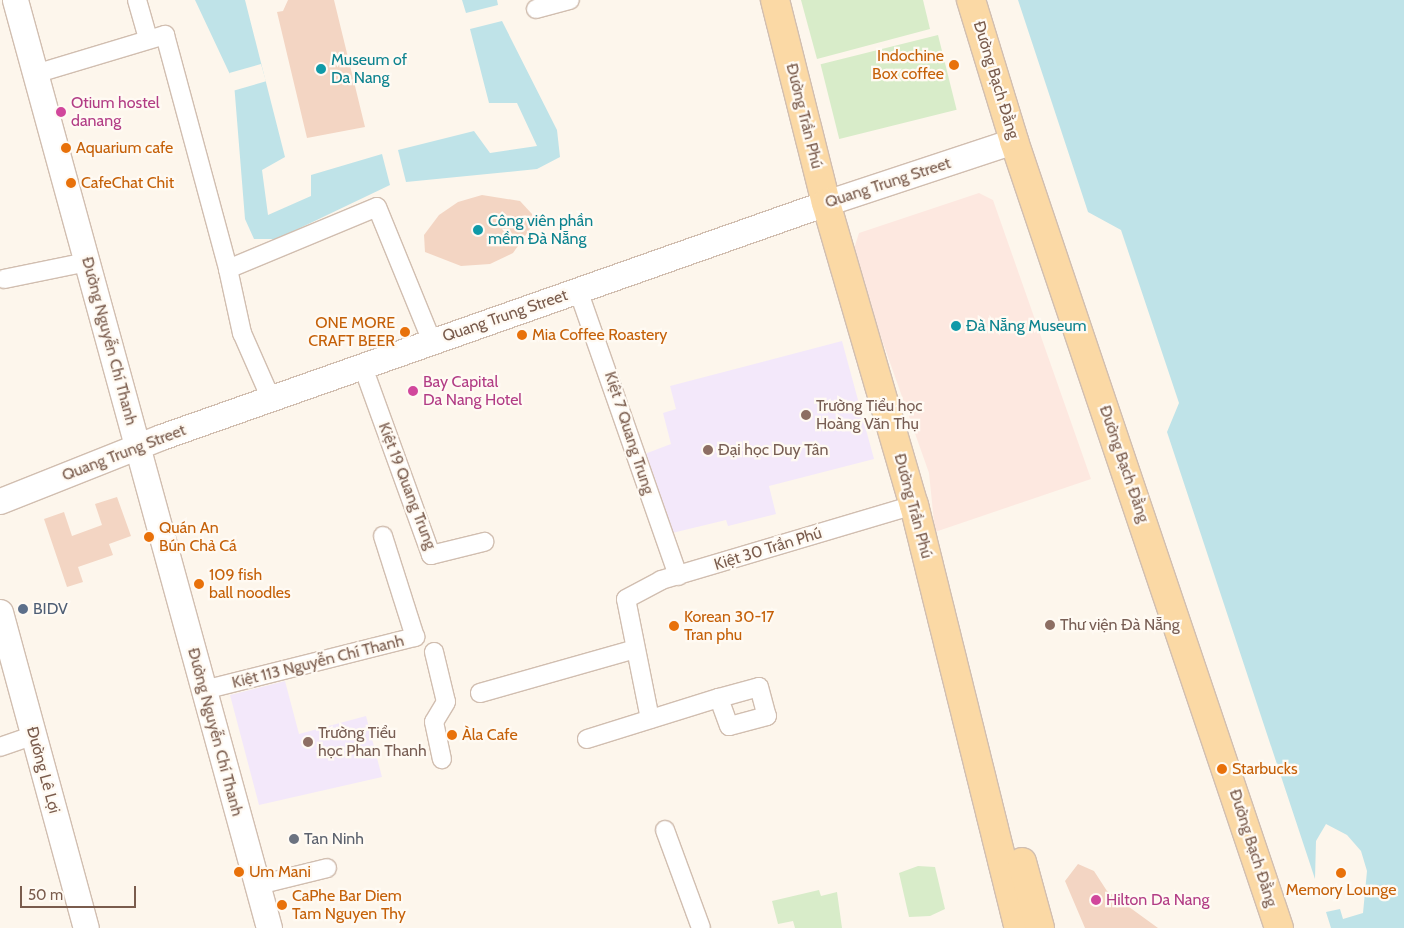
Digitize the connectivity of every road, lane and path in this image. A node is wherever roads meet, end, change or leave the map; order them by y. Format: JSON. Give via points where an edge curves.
{"nodes":[{"id":1,"x":15,"y":0,"type":"edge"},
{"id":2,"x":137,"y":0,"type":"edge"},
{"id":3,"x":570,"y":0,"type":"edge"},
{"id":4,"x":775,"y":0,"type":"edge"},
{"id":5,"x":971,"y":0,"type":"edge"},
{"id":6,"x":536,"y":9,"type":"dead end"},
{"id":7,"x":148,"y":38,"type":"junction"},
{"id":8,"x":36,"y":74,"type":"junction"},
{"id":9,"x":1014,"y":141,"type":"junction"},
{"id":10,"x":826,"y":202,"type":"junction"},
{"id":11,"x":87,"y":262,"type":"junction"},
{"id":12,"x":228,"y":269,"type":"junction"},
{"id":13,"x":4,"y":279,"type":"dead end"},
{"id":14,"x":578,"y":290,"type":"junction"},
{"id":15,"x":432,"y":342,"type":"junction"},
{"id":16,"x":362,"y":367,"type":"junction"},
{"id":17,"x":271,"y":399,"type":"junction"},
{"id":18,"x":137,"y":446,"type":"junction"},
{"id":19,"x":0,"y":501,"type":"edge"},
{"id":20,"x":914,"y":506,"type":"junction"},
{"id":21,"x":383,"y":536,"type":"dead end"},
{"id":22,"x":484,"y":542,"type":"dead end"},
{"id":23,"x":678,"y":576,"type":"junction"},
{"id":24,"x":0,"y":612,"type":"edge"},
{"id":25,"x":635,"y":649,"type":"junction"},
{"id":26,"x":434,"y":652,"type":"dead end"},
{"id":27,"x":204,"y":690,"type":"junction"},
{"id":28,"x":480,"y":693,"type":"dead end"},
{"id":29,"x":719,"y":698,"type":"dead end"},
{"id":30,"x":650,"y":719,"type":"junction"},
{"id":31,"x":970,"y":733,"type":"junction"},
{"id":32,"x":34,"y":735,"type":"junction"},
{"id":33,"x":587,"y":739,"type":"dead end"},
{"id":34,"x":0,"y":747,"type":"edge"},
{"id":35,"x":442,"y":759,"type":"dead end"},
{"id":36,"x":665,"y":830,"type":"dead end"},
{"id":37,"x":328,"y":868,"type":"dead end"},
{"id":38,"x":258,"y":885,"type":"junction"},
{"id":39,"x":86,"y":928,"type":"edge"},
{"id":40,"x":269,"y":928,"type":"edge"},
{"id":41,"x":701,"y":928,"type":"edge"},
{"id":42,"x":1000,"y":928,"type":"edge"},
{"id":43,"x":1020,"y":928,"type":"edge"},
{"id":44,"x":1040,"y":928,"type":"edge"},
{"id":45,"x":1280,"y":928,"type":"edge"}],
"edges":[{"from":1,"to":8,"type":"street","name":"Đường Nguyễn Chí Thanh"},
{"from":2,"to":7,"type":"street"},
{"from":3,"to":6,"type":"street"},
{"from":4,"to":10,"type":"main road","name":"Đường Trần Phú"},
{"from":5,"to":9,"type":"main road","name":"Đường Bạch Đằng"},
{"from":7,"to":8,"type":"street"},
{"from":7,"to":12,"type":"street","via":[[167,37]]},
{"from":8,"to":11,"type":"street","name":"Đường Nguyễn Chí Thanh"},
{"from":9,"to":10,"type":"street","name":"Quang Trung Street"},
{"from":9,"to":45,"type":"main road","name":"Đường Bạch Đằng"},
{"from":10,"to":14,"type":"street","name":"Quang Trung Street"},
{"from":10,"to":20,"type":"main road","name":"Đường Trần Phú"},
{"from":11,"to":13,"type":"street"},
{"from":11,"to":18,"type":"street","name":"Đường Nguyễn Chí Thanh"},
{"from":12,"to":15,"type":"street","via":[[378,207]]},
{"from":12,"to":17,"type":"street","via":[[242,333]]},
{"from":14,"to":15,"type":"street","name":"Quang Trung Street"},
{"from":14,"to":23,"type":"street","name":"Kiệt 7 Quang Trung"},
{"from":15,"to":16,"type":"street","name":"Quang Trung Street"},
{"from":16,"to":17,"type":"street","name":"Quang Trung Street"},
{"from":16,"to":22,"type":"street","name":"Kiệt 19 Quang Trung","via":[[431,555]]},
{"from":17,"to":18,"type":"street","name":"Quang Trung Street"},
{"from":18,"to":19,"type":"street","name":"Quang Trung Street"},
{"from":18,"to":27,"type":"street","name":"Đường Nguyễn Chí Thanh"},
{"from":20,"to":23,"type":"street","name":"Kiệt 30 Trần Phú"},
{"from":20,"to":31,"type":"main road","name":"Đường Trần Phú"},
{"from":21,"to":27,"type":"street","name":"Kiệt 113 Nguyễn Chí Thanh","via":[[415,638]]},
{"from":23,"to":25,"type":"street","name":"Kiệt 30 Trần Phú","via":[[626,599]]},
{"from":24,"to":32,"type":"street","name":"Đường Lê Lợi"},
{"from":25,"to":28,"type":"street"},
{"from":25,"to":30,"type":"street"},
{"from":26,"to":35,"type":"street","via":[[446,702],[434,722]]},
{"from":27,"to":38,"type":"street","name":"Đường Nguyễn Chí Thanh"},
{"from":29,"to":30,"type":"street"},
{"from":30,"to":33,"type":"street"},
{"from":31,"to":42,"type":"main road","via":[[981,848]]},
{"from":31,"to":43,"type":"main road","name":"Đường Trần Phú"},
{"from":31,"to":44,"type":"main road","via":[[1015,833]]},
{"from":32,"to":34,"type":"street"},
{"from":32,"to":39,"type":"street","name":"Đường Lê Lợi"},
{"from":36,"to":41,"type":"street"},
{"from":37,"to":38,"type":"street"},
{"from":38,"to":40,"type":"street","name":"Đường Nguyễn Chí Thanh"}]}
